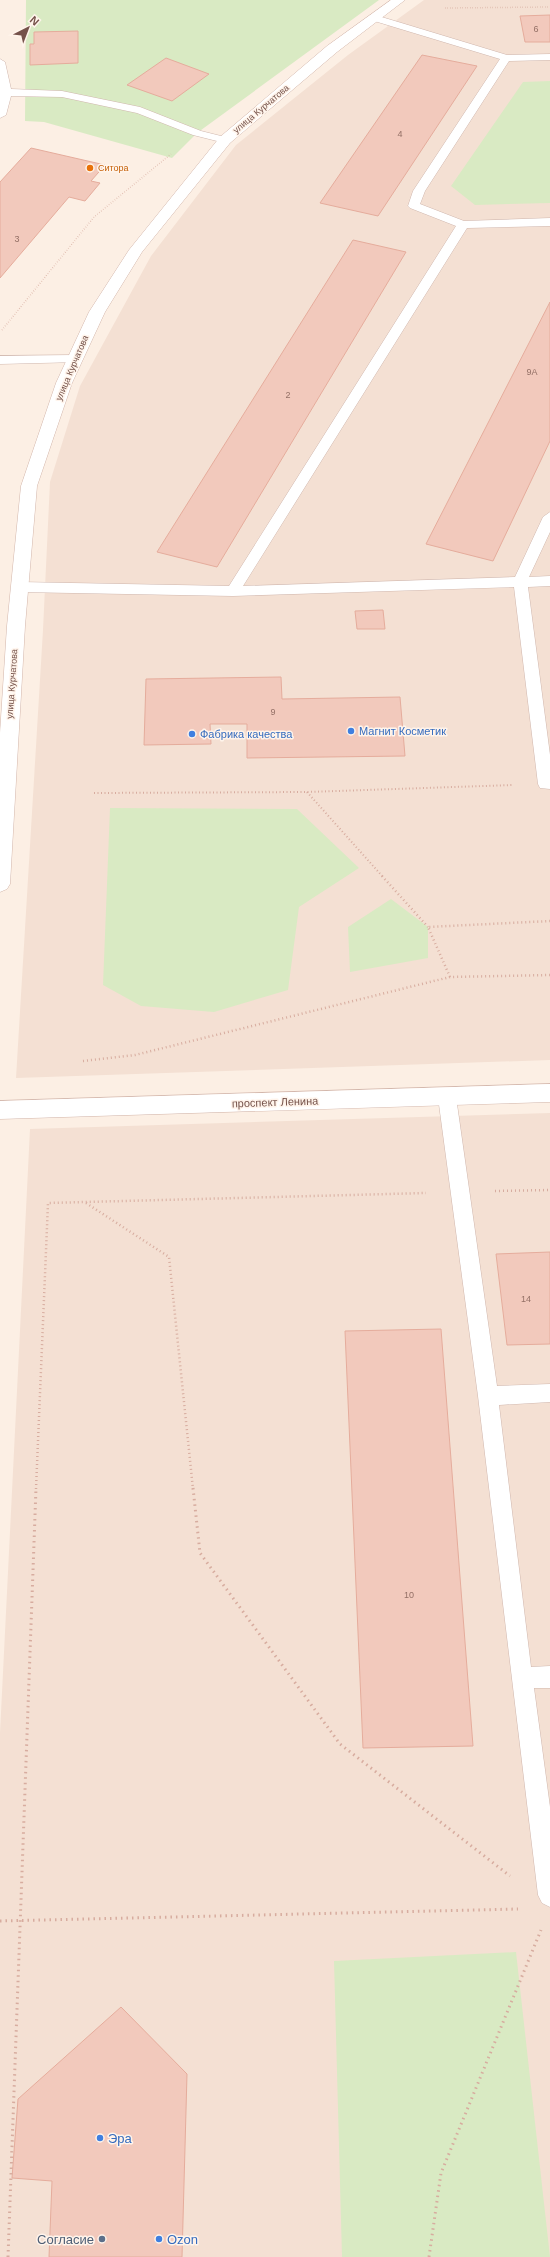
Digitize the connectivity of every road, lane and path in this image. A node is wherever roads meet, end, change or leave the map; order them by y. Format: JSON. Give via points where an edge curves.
{"nodes":[{"id":1,"x":399,"y":0,"type":"edge"},
{"id":2,"x":550,"y":7,"type":"edge"},
{"id":3,"x":438,"y":8,"type":"dead end"},
{"id":4,"x":375,"y":18,"type":"junction"},
{"id":5,"x":550,"y":57,"type":"edge"},
{"id":6,"x":506,"y":58,"type":"junction"},
{"id":7,"x":0,"y":62,"type":"edge"},
{"id":8,"x":3,"y":92,"type":"edge"},
{"id":9,"x":0,"y":115,"type":"edge"},
{"id":10,"x":225,"y":140,"type":"junction"},
{"id":11,"x":550,"y":222,"type":"edge"},
{"id":12,"x":463,"y":225,"type":"junction"},
{"id":13,"x":75,"y":359,"type":"junction"},
{"id":14,"x":0,"y":360,"type":"edge"},
{"id":15,"x":550,"y":517,"type":"edge"},
{"id":16,"x":550,"y":580,"type":"edge"},
{"id":17,"x":520,"y":581,"type":"junction"},
{"id":18,"x":20,"y":587,"type":"junction"},
{"id":19,"x":233,"y":591,"type":"junction"},
{"id":20,"x":546,"y":784,"type":"joint"},
{"id":21,"x":306,"y":792,"type":"junction"},
{"id":22,"x":94,"y":794,"type":"dead end"},
{"id":23,"x":0,"y":884,"type":"edge"},
{"id":24,"x":550,"y":920,"type":"edge"},
{"id":25,"x":428,"y":927,"type":"junction"},
{"id":26,"x":550,"y":975,"type":"edge"},
{"id":27,"x":450,"y":977,"type":"junction"},
{"id":28,"x":83,"y":1061,"type":"dead end"},
{"id":29,"x":550,"y":1092,"type":"edge"},
{"id":30,"x":446,"y":1096,"type":"junction"},
{"id":31,"x":0,"y":1110,"type":"edge"},
{"id":32,"x":550,"y":1190,"type":"edge"},
{"id":33,"x":460,"y":1192,"type":"junction"},
{"id":34,"x":85,"y":1202,"type":"junction"},
{"id":35,"x":550,"y":1393,"type":"edge"},
{"id":36,"x":488,"y":1396,"type":"junction"},
{"id":37,"x":550,"y":1677,"type":"edge"},
{"id":38,"x":522,"y":1678,"type":"junction"},
{"id":39,"x":513,"y":1878,"type":"dead end"},
{"id":40,"x":550,"y":1895,"type":"edge"},
{"id":41,"x":526,"y":1908,"type":"dead end"},
{"id":42,"x":18,"y":1920,"type":"junction"},
{"id":43,"x":0,"y":1921,"type":"edge"},
{"id":44,"x":544,"y":1925,"type":"dead end"},
{"id":45,"x":8,"y":2257,"type":"edge"},
{"id":46,"x":429,"y":2257,"type":"edge"}],
"edges":[{"from":1,"to":4,"type":"street","name":"улица Курчатова"},
{"from":2,"to":3,"type":"path"},
{"from":4,"to":6,"type":"lane"},
{"from":4,"to":10,"type":"street","name":"улица Курчатова","via":[[332,49]]},
{"from":5,"to":6,"type":"lane"},
{"from":6,"to":12,"type":"lane","via":[[419,191],[414,206]]},
{"from":7,"to":8,"type":"lane"},
{"from":8,"to":9,"type":"lane"},
{"from":8,"to":10,"type":"lane","via":[[62,94],[132,109],[197,133]]},
{"from":10,"to":13,"type":"street","name":"улица Курчатова","via":[[136,250],[97,312]]},
{"from":11,"to":12,"type":"lane"},
{"from":12,"to":19,"type":"lane"},
{"from":13,"to":14,"type":"lane"},
{"from":13,"to":18,"type":"street","name":"улица Курчатова","via":[[64,383],[29,486]]},
{"from":15,"to":17,"type":"lane"},
{"from":16,"to":17,"type":"lane"},
{"from":17,"to":19,"type":"lane"},
{"from":17,"to":20,"type":"lane"},
{"from":18,"to":19,"type":"lane"},
{"from":18,"to":23,"type":"street","name":"улица Курчатова"},
{"from":20,"to":21,"type":"path"},
{"from":21,"to":22,"type":"path"},
{"from":21,"to":25,"type":"path"},
{"from":24,"to":25,"type":"path"},
{"from":25,"to":27,"type":"path"},
{"from":26,"to":27,"type":"path"},
{"from":27,"to":28,"type":"path","via":[[135,1055]]},
{"from":29,"to":30,"type":"street","name":"проспект Ленина"},
{"from":30,"to":31,"type":"street","name":"проспект Ленина"},
{"from":30,"to":33,"type":"lane"},
{"from":32,"to":33,"type":"path"},
{"from":33,"to":34,"type":"path"},
{"from":33,"to":36,"type":"lane"},
{"from":34,"to":39,"type":"path","via":[[169,1257],[200,1553],[340,1744]]},
{"from":34,"to":42,"type":"path","via":[[48,1203]]},
{"from":35,"to":36,"type":"lane"},
{"from":36,"to":38,"type":"lane"},
{"from":37,"to":38,"type":"lane"},
{"from":38,"to":40,"type":"lane"},
{"from":41,"to":42,"type":"path"},
{"from":42,"to":43,"type":"path"},
{"from":42,"to":45,"type":"path"},
{"from":44,"to":46,"type":"path","via":[[441,2173]]}]}
